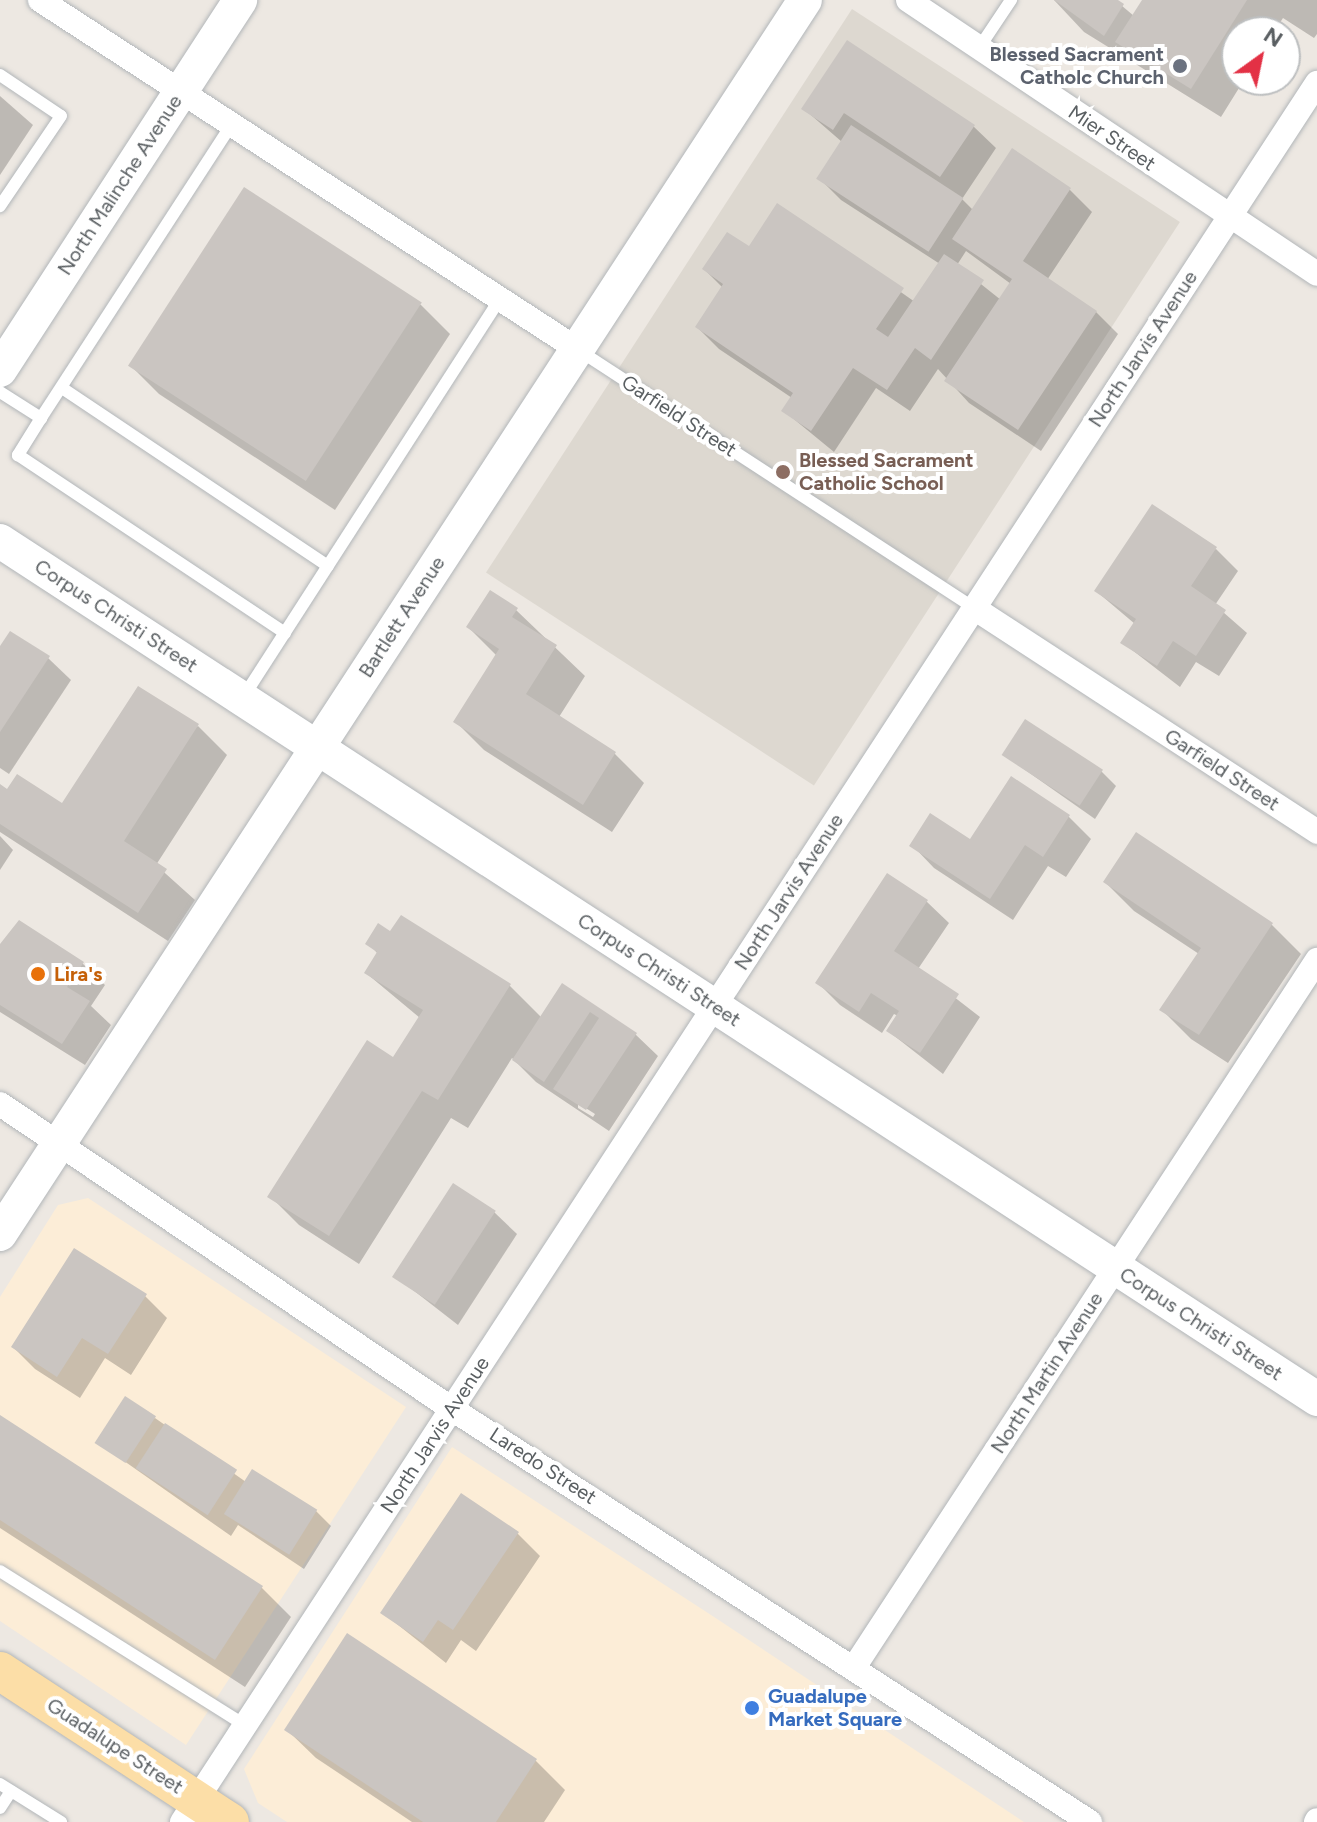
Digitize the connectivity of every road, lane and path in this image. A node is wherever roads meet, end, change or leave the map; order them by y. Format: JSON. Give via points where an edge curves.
{"nodes":[{"id":1,"x":40,"y":0,"type":"edge"},
{"id":2,"x":240,"y":0,"type":"edge"},
{"id":3,"x":805,"y":0,"type":"edge"},
{"id":4,"x":908,"y":0,"type":"edge"},
{"id":5,"x":1011,"y":0,"type":"edge"},
{"id":6,"x":979,"y":48,"type":"junction"},
{"id":7,"x":0,"y":75,"type":"edge"},
{"id":8,"x":1317,"y":83,"type":"edge"},
{"id":9,"x":180,"y":91,"type":"junction"},
{"id":10,"x":232,"y":124,"type":"junction"},
{"id":11,"x":0,"y":206,"type":"edge"},
{"id":12,"x":1229,"y":217,"type":"junction"},
{"id":13,"x":1317,"y":274,"type":"edge"},
{"id":14,"x":500,"y":299,"type":"junction"},
{"id":15,"x":9,"y":349,"type":"edge"},
{"id":16,"x":577,"y":349,"type":"junction"},
{"id":17,"x":62,"y":388,"type":"junction"},
{"id":18,"x":0,"y":392,"type":"edge"},
{"id":19,"x":41,"y":418,"type":"junction"},
{"id":20,"x":0,"y":541,"type":"edge"},
{"id":21,"x":328,"y":566,"type":"junction"},
{"id":22,"x":974,"y":608,"type":"junction"},
{"id":23,"x":285,"y":633,"type":"junction"},
{"id":24,"x":242,"y":699,"type":"junction"},
{"id":25,"x":317,"y":748,"type":"junction"},
{"id":26,"x":1317,"y":832,"type":"edge"},
{"id":27,"x":1317,"y":960,"type":"edge"},
{"id":28,"x":714,"y":1007,"type":"junction"},
{"id":29,"x":0,"y":1104,"type":"edge"},
{"id":30,"x":59,"y":1143,"type":"junction"},
{"id":31,"x":0,"y":1234,"type":"edge"},
{"id":32,"x":1116,"y":1268,"type":"junction"},
{"id":33,"x":1317,"y":1399,"type":"edge"},
{"id":34,"x":452,"y":1409,"type":"junction"},
{"id":35,"x":0,"y":1571,"type":"edge"},
{"id":36,"x":855,"y":1666,"type":"junction"},
{"id":37,"x":0,"y":1671,"type":"edge"},
{"id":38,"x":245,"y":1725,"type":"junction"},
{"id":39,"x":6,"y":1788,"type":"edge"},
{"id":40,"x":0,"y":1808,"type":"edge"},
{"id":41,"x":190,"y":1811,"type":"edge"},
{"id":42,"x":46,"y":1818,"type":"edge"},
{"id":43,"x":61,"y":1822,"type":"edge"},
{"id":44,"x":230,"y":1822,"type":"edge"},
{"id":45,"x":1090,"y":1822,"type":"edge"}],
"edges":[{"from":1,"to":9,"type":"street","name":"Garfield Street"},
{"from":2,"to":9,"type":"main road","name":"North Malinche Avenue"},
{"from":3,"to":16,"type":"main road","name":"Bartlett Avenue"},
{"from":4,"to":6,"type":"street","name":"Mier Street"},
{"from":5,"to":6,"type":"lane"},
{"from":6,"to":12,"type":"street","name":"Mier Street"},
{"from":7,"to":11,"type":"lane","via":[[61,116]]},
{"from":8,"to":12,"type":"street","name":"North Jarvis Avenue"},
{"from":9,"to":10,"type":"street","name":"Garfield Street"},
{"from":9,"to":15,"type":"main road","name":"North Malinche Avenue"},
{"from":10,"to":14,"type":"street","name":"Garfield Street"},
{"from":10,"to":17,"type":"lane"},
{"from":12,"to":13,"type":"street","name":"Mier Street"},
{"from":12,"to":22,"type":"street","name":"North Jarvis Avenue"},
{"from":14,"to":16,"type":"street","name":"Garfield Street"},
{"from":14,"to":21,"type":"lane"},
{"from":16,"to":22,"type":"lane","name":"Garfield Street"},
{"from":16,"to":25,"type":"main road","name":"Bartlett Avenue"},
{"from":17,"to":19,"type":"lane"},
{"from":17,"to":21,"type":"lane"},
{"from":18,"to":19,"type":"lane"},
{"from":19,"to":23,"type":"lane","via":[[18,455]]},
{"from":20,"to":24,"type":"main road","name":"Corpus Christi Street"},
{"from":21,"to":23,"type":"lane"},
{"from":22,"to":26,"type":"street","name":"Garfield Street"},
{"from":22,"to":28,"type":"street","name":"North Jarvis Avenue"},
{"from":23,"to":24,"type":"lane"},
{"from":24,"to":25,"type":"main road","name":"Corpus Christi Street"},
{"from":25,"to":28,"type":"main road","name":"Corpus Christi Street"},
{"from":25,"to":30,"type":"main road","name":"Bartlett Avenue"},
{"from":27,"to":32,"type":"street","name":"North Martin Avenue"},
{"from":28,"to":32,"type":"main road","name":"Corpus Christi Street"},
{"from":28,"to":34,"type":"street","name":"North Jarvis Avenue"},
{"from":29,"to":30,"type":"street","name":"Laredo Street"},
{"from":30,"to":31,"type":"main road","name":"Bartlett Avenue"},
{"from":30,"to":34,"type":"street","name":"Laredo Street"},
{"from":32,"to":33,"type":"main road","name":"Corpus Christi Street"},
{"from":32,"to":36,"type":"street","name":"North Martin Avenue"},
{"from":34,"to":36,"type":"street","name":"Laredo Street"},
{"from":34,"to":38,"type":"street","name":"North Jarvis Avenue"},
{"from":35,"to":38,"type":"lane"},
{"from":36,"to":45,"type":"street","name":"Laredo Street"},
{"from":37,"to":41,"type":"main road","name":"Guadalupe Street"},
{"from":38,"to":41,"type":"street","name":"North Jarvis Avenue"},
{"from":39,"to":40,"type":"lane"},
{"from":39,"to":42,"type":"lane"},
{"from":41,"to":44,"type":"main road","name":"Guadalupe Street"},
{"from":42,"to":43,"type":"lane"}]}
